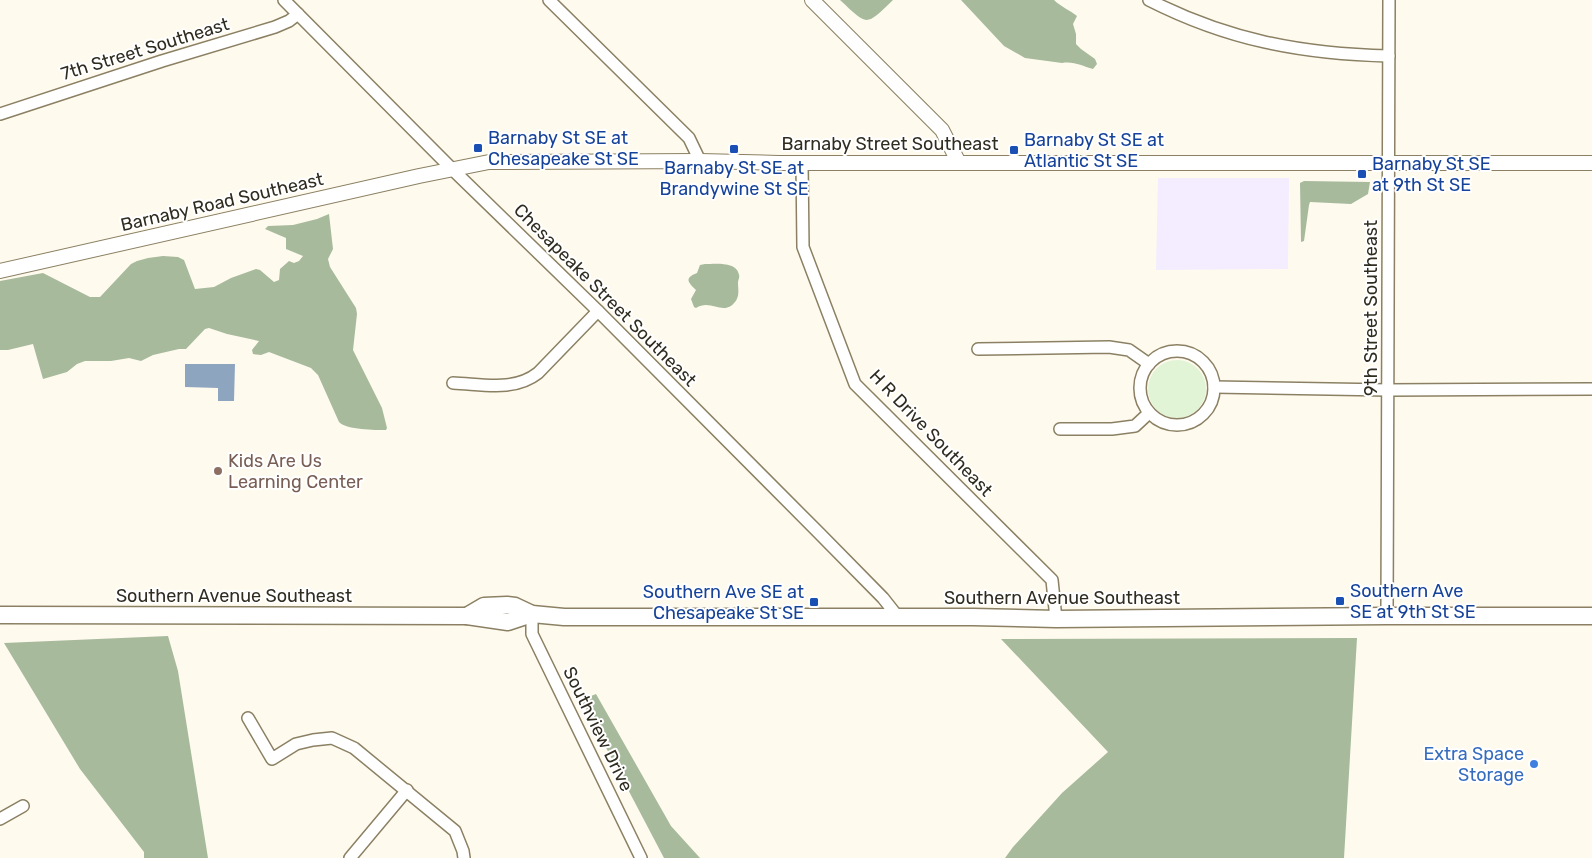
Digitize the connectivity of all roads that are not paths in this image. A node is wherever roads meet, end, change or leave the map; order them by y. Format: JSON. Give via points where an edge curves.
{"nodes":[{"id":1,"x":284,"y":0,"type":"edge"},
{"id":2,"x":549,"y":0,"type":"edge"},
{"id":3,"x":812,"y":0,"type":"edge"},
{"id":4,"x":1149,"y":0,"type":"edge"},
{"id":5,"x":1389,"y":0,"type":"edge"},
{"id":6,"x":298,"y":14,"type":"junction"},
{"id":7,"x":1389,"y":56,"type":"junction"},
{"id":8,"x":0,"y":114,"type":"edge"},
{"id":9,"x":700,"y":161,"type":"junction"},
{"id":10,"x":802,"y":162,"type":"junction"},
{"id":11,"x":1389,"y":162,"type":"junction"},
{"id":12,"x":1592,"y":162,"type":"edge"},
{"id":13,"x":959,"y":163,"type":"junction"},
{"id":14,"x":452,"y":169,"type":"junction"},
{"id":15,"x":0,"y":271,"type":"edge"},
{"id":16,"x":598,"y":312,"type":"junction"},
{"id":17,"x":978,"y":349,"type":"dead end"},
{"id":18,"x":1149,"y":364,"type":"junction"},
{"id":19,"x":453,"y":383,"type":"dead end"},
{"id":20,"x":1214,"y":387,"type":"junction"},
{"id":21,"x":1592,"y":389,"type":"edge"},
{"id":22,"x":1388,"y":390,"type":"junction"},
{"id":23,"x":1149,"y":413,"type":"junction"},
{"id":24,"x":1060,"y":428,"type":"dead end"},
{"id":25,"x":532,"y":614,"type":"junction"},
{"id":26,"x":0,"y":616,"type":"edge"},
{"id":27,"x":1387,"y":616,"type":"junction"},
{"id":28,"x":1592,"y":616,"type":"edge"},
{"id":29,"x":898,"y":617,"type":"junction"},
{"id":30,"x":1056,"y":619,"type":"junction"},
{"id":31,"x":248,"y":718,"type":"dead end"},
{"id":32,"x":407,"y":790,"type":"junction"},
{"id":33,"x":23,"y":806,"type":"dead end"},
{"id":34,"x":0,"y":819,"type":"edge"},
{"id":35,"x":350,"y":858,"type":"edge"},
{"id":36,"x":464,"y":858,"type":"edge"},
{"id":37,"x":641,"y":858,"type":"edge"}],
"edges":[{"from":1,"to":6,"type":"street","name":"Chesapeake Street Southeast"},
{"from":2,"to":9,"type":"street","via":[[689,138]]},
{"from":3,"to":13,"type":"street","via":[[942,130]]},
{"from":4,"to":7,"type":"street","via":[[1194,21],[1266,43],[1323,52]]},
{"from":5,"to":7,"type":"street","name":"9th Street Southeast"},
{"from":6,"to":8,"type":"street","name":"7th Street Southeast","via":[[275,27]]},
{"from":6,"to":14,"type":"street","name":"Chesapeake Street Southeast"},
{"from":7,"to":11,"type":"street","name":"9th Street Southeast"},
{"from":9,"to":10,"type":"street","name":"Barnaby Street Southeast"},
{"from":9,"to":14,"type":"street","name":"Barnaby Street Southeast","via":[[489,162]]},
{"from":10,"to":13,"type":"street","name":"Barnaby Street Southeast"},
{"from":10,"to":30,"type":"street","name":"H R Drive Southeast","via":[[803,247],[855,384],[1052,580]]},
{"from":11,"to":12,"type":"street"},
{"from":11,"to":13,"type":"street","name":"Barnaby Street Southeast"},
{"from":11,"to":22,"type":"street","name":"9th Street Southeast"},
{"from":14,"to":15,"type":"street","name":"Barnaby Road Southeast"},
{"from":14,"to":16,"type":"street","name":"Chesapeake Street Southeast"},
{"from":16,"to":19,"type":"street","via":[[538,373],[526,381],[509,385]]},
{"from":16,"to":29,"type":"street","name":"Chesapeake Street Southeast","via":[[883,598]]},
{"from":17,"to":18,"type":"street","via":[[1109,347],[1129,350]]},
{"from":18,"to":20,"type":"street","via":[[1166,353],[1189,353],[1208,368]]},
{"from":18,"to":23,"type":"street","via":[[1143,372],[1140,389]]},
{"from":20,"to":22,"type":"street"},
{"from":20,"to":23,"type":"street","via":[[1208,409],[1189,424],[1167,424]]},
{"from":21,"to":22,"type":"street"},
{"from":22,"to":27,"type":"street","name":"9th Street Southeast"},
{"from":23,"to":24,"type":"street","via":[[1136,426]]},
{"from":25,"to":26,"type":"main road","name":"Southern Avenue Southeast","via":[[508,622],[467,616]]},
{"from":25,"to":29,"type":"main road","name":"Southern Avenue Southeast","via":[[574,617]]},
{"from":25,"to":37,"type":"street","name":"Southview Drive","via":[[532,634]]},
{"from":27,"to":28,"type":"main road","name":"Southern Avenue Southeast"},
{"from":27,"to":30,"type":"main road","name":"Southern Avenue Southeast"},
{"from":29,"to":30,"type":"main road","name":"Southern Avenue Southeast"},
{"from":31,"to":32,"type":"street","via":[[272,759],[296,744],[332,738],[354,748]]},
{"from":32,"to":35,"type":"street"},
{"from":32,"to":36,"type":"street","via":[[455,831]]},
{"from":33,"to":34,"type":"street"}]}
